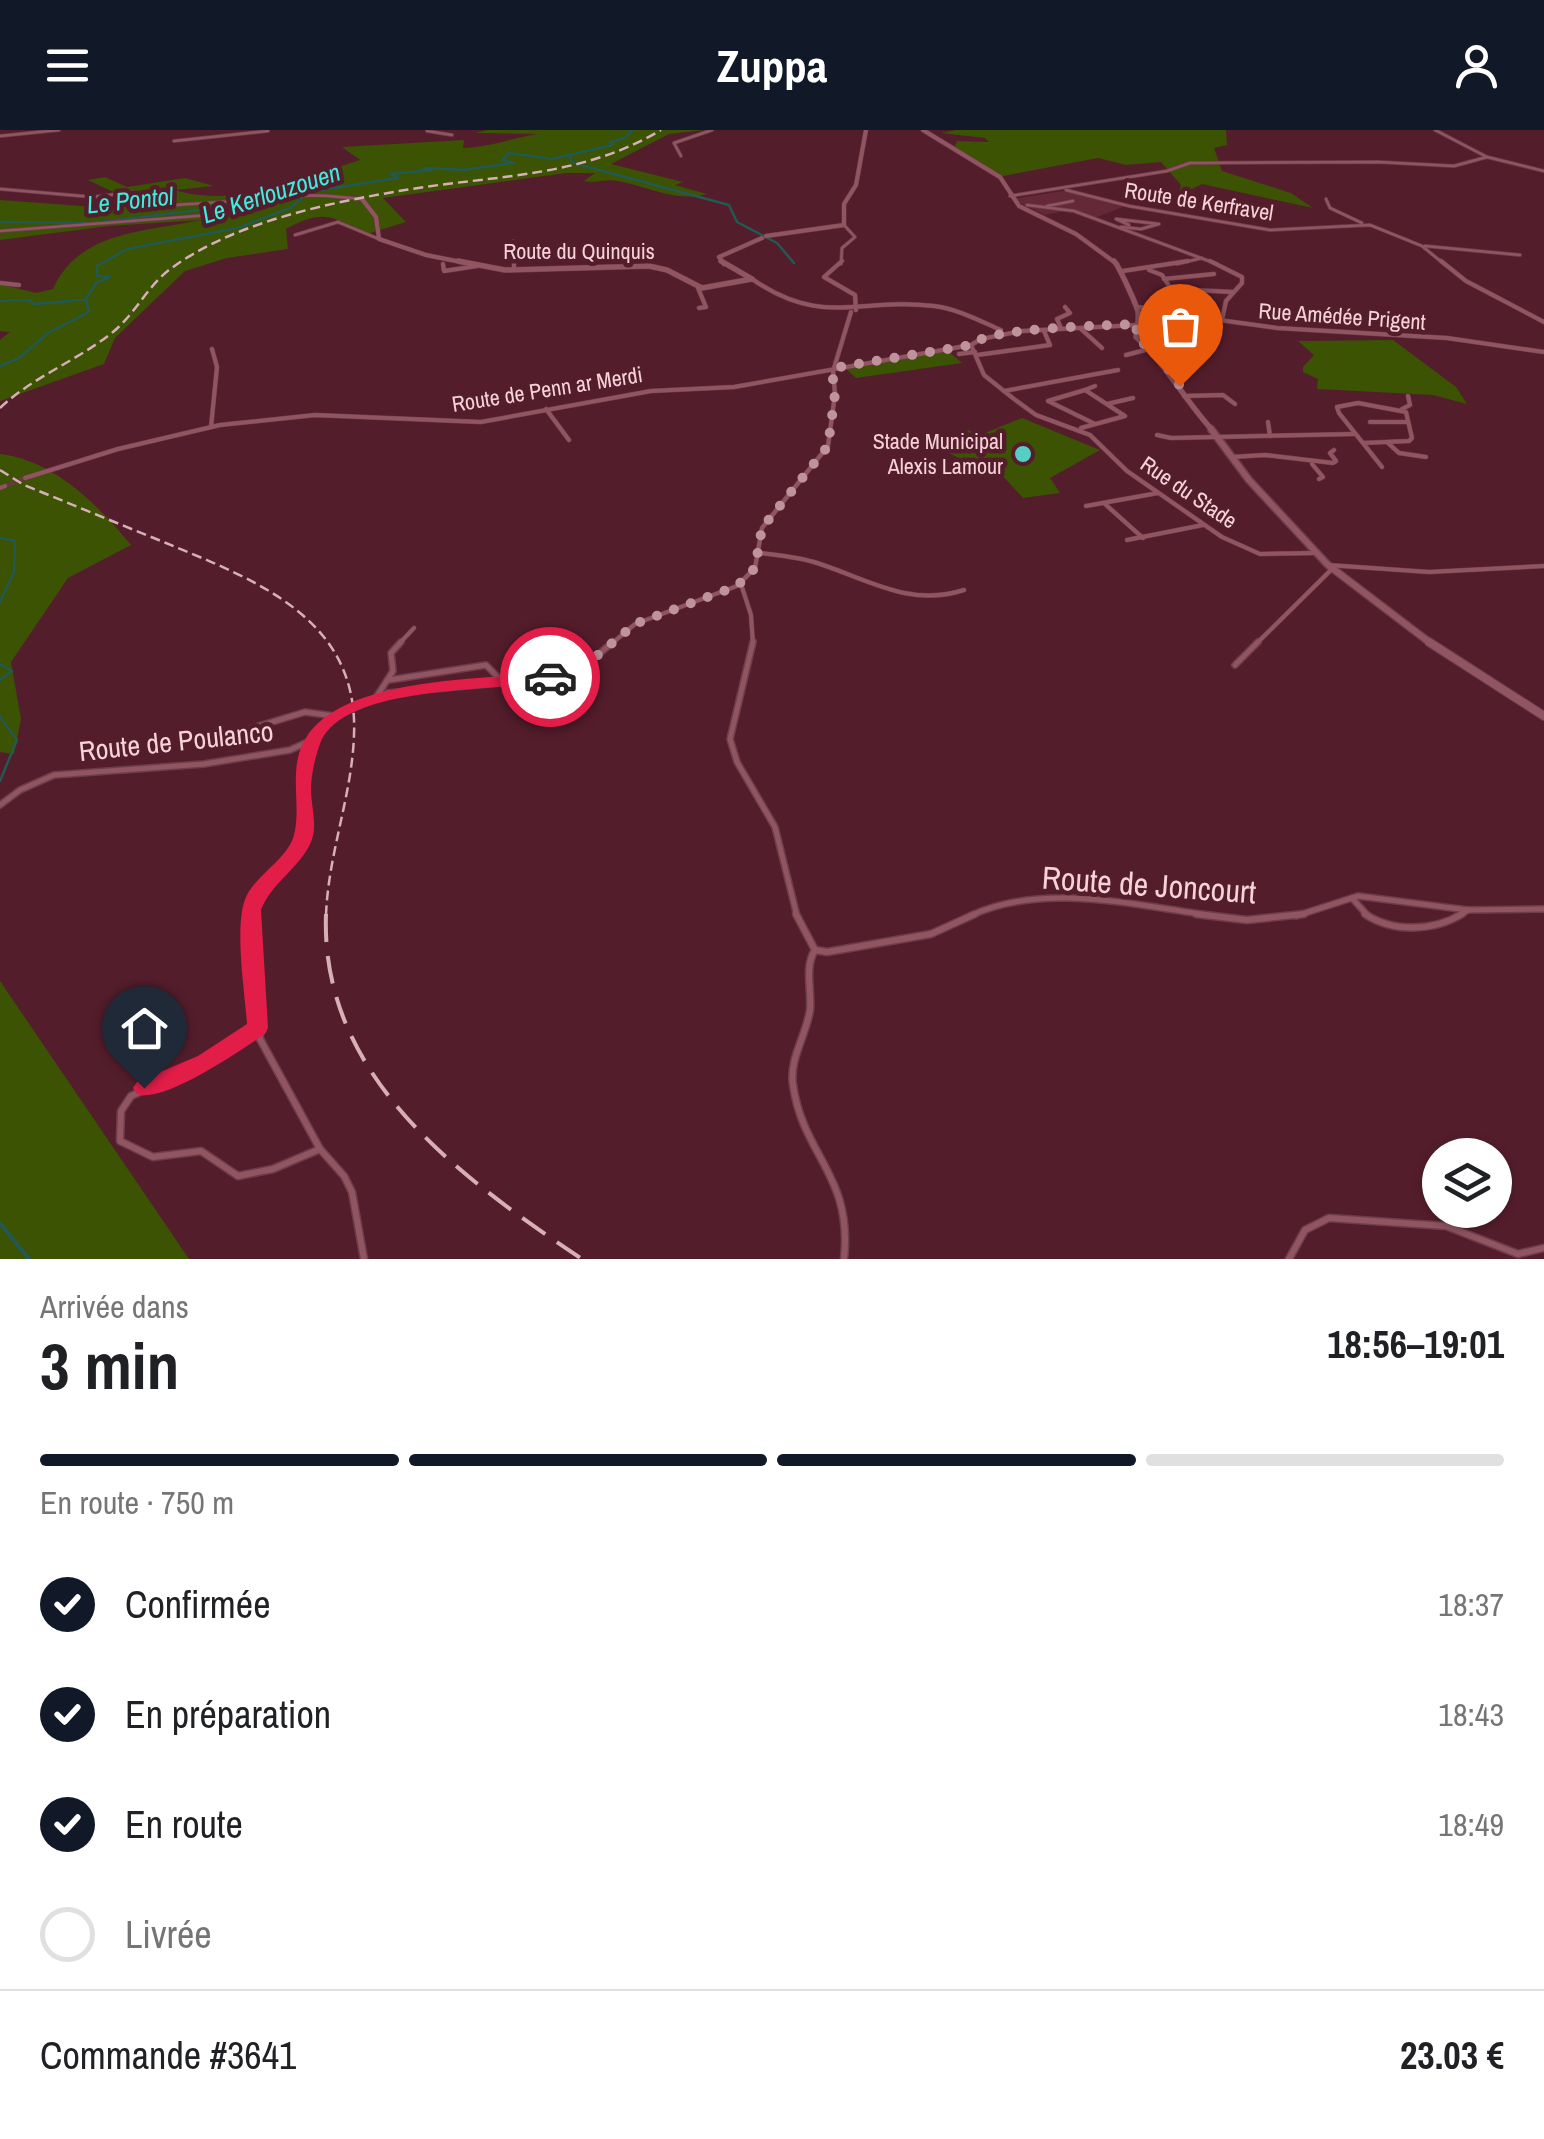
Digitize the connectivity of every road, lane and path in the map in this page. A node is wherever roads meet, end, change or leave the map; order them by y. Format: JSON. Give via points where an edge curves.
{"nodes":[{"id":1,"x":60,"y":130,"type":"edge"},
{"id":2,"x":278,"y":130,"type":"edge"},
{"id":3,"x":426,"y":130,"type":"edge"},
{"id":4,"x":712,"y":130,"type":"edge"},
{"id":5,"x":866,"y":130,"type":"edge"},
{"id":6,"x":923,"y":130,"type":"edge"},
{"id":7,"x":1435,"y":130,"type":"edge"},
{"id":8,"x":267,"y":131,"type":"edge"},
{"id":9,"x":420,"y":133,"type":"dead end"},
{"id":10,"x":452,"y":135,"type":"dead end"},
{"id":11,"x":0,"y":136,"type":"edge"},
{"id":12,"x":174,"y":142,"type":"dead end"},
{"id":13,"x":681,"y":156,"type":"dead end"},
{"id":14,"x":1487,"y":157,"type":"junction"},
{"id":15,"x":1544,"y":171,"type":"edge"},
{"id":16,"x":0,"y":190,"type":"edge"},
{"id":17,"x":1063,"y":190,"type":"junction"},
{"id":18,"x":268,"y":199,"type":"junction"},
{"id":19,"x":362,"y":199,"type":"joint"},
{"id":20,"x":1326,"y":200,"type":"dead end"},
{"id":21,"x":1073,"y":201,"type":"dead end"},
{"id":22,"x":1022,"y":205,"type":"junction"},
{"id":23,"x":1046,"y":206,"type":"junction"},
{"id":24,"x":844,"y":224,"type":"junction"},
{"id":25,"x":1362,"y":224,"type":"junction"},
{"id":26,"x":1129,"y":225,"type":"junction"},
{"id":27,"x":1118,"y":228,"type":"junction"},
{"id":28,"x":0,"y":232,"type":"edge"},
{"id":29,"x":295,"y":235,"type":"dead end"},
{"id":30,"x":379,"y":239,"type":"junction"},
{"id":31,"x":513,"y":242,"type":"dead end"},
{"id":32,"x":1422,"y":246,"type":"junction"},
{"id":33,"x":1520,"y":255,"type":"dead end"},
{"id":34,"x":1205,"y":257,"type":"junction"},
{"id":35,"x":1186,"y":262,"type":"junction"},
{"id":36,"x":443,"y":264,"type":"dead end"},
{"id":37,"x":480,"y":266,"type":"junction"},
{"id":38,"x":1198,"y":267,"type":"dead end"},
{"id":39,"x":514,"y":270,"type":"junction"},
{"id":40,"x":1149,"y":270,"type":"junction"},
{"id":41,"x":1123,"y":271,"type":"junction"},
{"id":42,"x":1214,"y":274,"type":"dead end"},
{"id":43,"x":752,"y":279,"type":"junction"},
{"id":44,"x":1164,"y":279,"type":"junction"},
{"id":45,"x":0,"y":283,"type":"edge"},
{"id":46,"x":18,"y":285,"type":"dead end"},
{"id":47,"x":698,"y":288,"type":"junction"},
{"id":48,"x":1233,"y":292,"type":"junction"},
{"id":49,"x":1064,"y":307,"type":"dead end"},
{"id":50,"x":1137,"y":307,"type":"junction"},
{"id":51,"x":699,"y":308,"type":"dead end"},
{"id":52,"x":854,"y":311,"type":"junction"},
{"id":53,"x":1186,"y":319,"type":"junction"},
{"id":54,"x":1222,"y":320,"type":"junction"},
{"id":55,"x":1137,"y":322,"type":"junction"},
{"id":56,"x":1544,"y":322,"type":"edge"},
{"id":57,"x":1081,"y":329,"type":"junction"},
{"id":58,"x":1064,"y":330,"type":"junction"},
{"id":59,"x":1004,"y":331,"type":"junction"},
{"id":60,"x":1044,"y":331,"type":"junction"},
{"id":61,"x":971,"y":345,"type":"junction"},
{"id":62,"x":1102,"y":348,"type":"dead end"},
{"id":63,"x":212,"y":349,"type":"dead end"},
{"id":64,"x":1149,"y":349,"type":"junction"},
{"id":65,"x":1544,"y":352,"type":"edge"},
{"id":66,"x":959,"y":354,"type":"dead end"},
{"id":67,"x":976,"y":354,"type":"junction"},
{"id":68,"x":1126,"y":355,"type":"dead end"},
{"id":69,"x":837,"y":368,"type":"junction"},
{"id":70,"x":1118,"y":370,"type":"dead end"},
{"id":71,"x":1095,"y":386,"type":"dead end"},
{"id":72,"x":1085,"y":390,"type":"junction"},
{"id":73,"x":1004,"y":391,"type":"junction"},
{"id":74,"x":1184,"y":396,"type":"junction"},
{"id":75,"x":1408,"y":396,"type":"dead end"},
{"id":76,"x":1133,"y":398,"type":"dead end"},
{"id":77,"x":1108,"y":404,"type":"junction"},
{"id":78,"x":1236,"y":404,"type":"dead end"},
{"id":79,"x":546,"y":409,"type":"junction"},
{"id":80,"x":1402,"y":409,"type":"junction"},
{"id":81,"x":1268,"y":422,"type":"dead end"},
{"id":82,"x":1370,"y":422,"type":"dead end"},
{"id":83,"x":1095,"y":425,"type":"junction"},
{"id":84,"x":1409,"y":425,"type":"junction"},
{"id":85,"x":210,"y":427,"type":"junction"},
{"id":86,"x":1078,"y":429,"type":"junction"},
{"id":87,"x":1158,"y":434,"type":"dead end"},
{"id":88,"x":1356,"y":434,"type":"junction"},
{"id":89,"x":1270,"y":436,"type":"junction"},
{"id":90,"x":1218,"y":437,"type":"junction"},
{"id":91,"x":569,"y":440,"type":"dead end"},
{"id":92,"x":1363,"y":443,"type":"junction"},
{"id":93,"x":1388,"y":443,"type":"junction"},
{"id":94,"x":1334,"y":450,"type":"dead end"},
{"id":95,"x":1232,"y":457,"type":"junction"},
{"id":96,"x":1426,"y":457,"type":"dead end"},
{"id":97,"x":1312,"y":463,"type":"junction"},
{"id":98,"x":1382,"y":467,"type":"dead end"},
{"id":99,"x":26,"y":478,"type":"tunnel mouth"},
{"id":100,"x":1318,"y":479,"type":"dead end"},
{"id":101,"x":1158,"y":493,"type":"junction"},
{"id":102,"x":1105,"y":504,"type":"junction"},
{"id":103,"x":1086,"y":506,"type":"dead end"},
{"id":104,"x":1203,"y":525,"type":"junction"},
{"id":105,"x":1143,"y":538,"type":"junction"},
{"id":106,"x":1126,"y":540,"type":"dead end"},
{"id":107,"x":760,"y":552,"type":"junction"},
{"id":108,"x":1316,"y":554,"type":"junction"},
{"id":109,"x":1544,"y":566,"type":"edge"},
{"id":110,"x":1330,"y":567,"type":"junction"},
{"id":111,"x":741,"y":584,"type":"junction"},
{"id":112,"x":964,"y":590,"type":"dead end"},
{"id":113,"x":414,"y":628,"type":"dead end"},
{"id":114,"x":1234,"y":665,"type":"dead end"},
{"id":115,"x":389,"y":680,"type":"junction"},
{"id":116,"x":504,"y":683,"type":"junction"},
{"id":117,"x":376,"y":697,"type":"junction"},
{"id":118,"x":334,"y":716,"type":"junction"},
{"id":119,"x":1544,"y":716,"type":"edge"},
{"id":120,"x":236,"y":733,"type":"dead end"},
{"id":121,"x":312,"y":740,"type":"junction"},
{"id":122,"x":0,"y":805,"type":"edge"},
{"id":123,"x":1352,"y":898,"type":"junction"},
{"id":124,"x":1468,"y":910,"type":"junction"},
{"id":125,"x":1544,"y":910,"type":"edge"},
{"id":126,"x":815,"y":950,"type":"junction"},
{"id":127,"x":258,"y":1028,"type":"junction"},
{"id":128,"x":320,"y":1148,"type":"junction"},
{"id":129,"x":1544,"y":1248,"type":"edge"},
{"id":130,"x":364,"y":1259,"type":"edge"},
{"id":131,"x":844,"y":1259,"type":"edge"},
{"id":132,"x":1289,"y":1259,"type":"edge"}],
"edges":[{"from":1,"to":11,"type":"street"},
{"from":2,"to":8,"type":"street"},
{"from":3,"to":9,"type":"street"},
{"from":3,"to":10,"type":"street"},
{"from":4,"to":13,"type":"street","via":[[674,143]]},
{"from":5,"to":24,"type":"main road"},
{"from":6,"to":22,"type":"main road","via":[[1000,177]]},
{"from":7,"to":14,"type":"street"},
{"from":8,"to":12,"type":"street"},
{"from":14,"to":15,"type":"street"},
{"from":14,"to":17,"type":"street","via":[[1454,166],[1196,162]]},
{"from":16,"to":18,"type":"street","via":[[93,197],[134,192],[176,205]]},
{"from":17,"to":22,"type":"street"},
{"from":17,"to":25,"type":"street","name":"Route de Kerfravel","via":[[1270,230]]},
{"from":18,"to":19,"type":"street","via":[[306,192]]},
{"from":18,"to":28,"type":"street","via":[[236,214]]},
{"from":19,"to":30,"type":"main road","via":[[381,229]]},
{"from":20,"to":25,"type":"street"},
{"from":21,"to":23,"type":"street"},
{"from":22,"to":23,"type":"street"},
{"from":22,"to":41,"type":"main road","via":[[1104,251]]},
{"from":23,"to":27,"type":"street"},
{"from":24,"to":43,"type":"main road","via":[[764,236],[720,257]]},
{"from":24,"to":52,"type":"street","via":[[855,237],[842,248],[842,263],[824,276],[855,295]]},
{"from":25,"to":32,"type":"street","name":"Route de Kerfravel"},
{"from":26,"to":26,"type":"street","via":[[1141,229],[1159,224],[1116,220]]},
{"from":26,"to":27,"type":"street"},
{"from":27,"to":34,"type":"street"},
{"from":29,"to":30,"type":"street","via":[[338,222]]},
{"from":30,"to":37,"type":"main road","name":"Route du Quinquis"},
{"from":31,"to":39,"type":"street"},
{"from":32,"to":33,"type":"street"},
{"from":32,"to":56,"type":"street","name":"Route de Kerfravel","via":[[1466,282]]},
{"from":34,"to":35,"type":"street"},
{"from":34,"to":48,"type":"street","via":[[1238,272],[1242,283]]},
{"from":35,"to":38,"type":"street"},
{"from":35,"to":40,"type":"street"},
{"from":36,"to":37,"type":"street","via":[[444,271]]},
{"from":37,"to":39,"type":"main road","name":"Route du Quinquis"},
{"from":39,"to":47,"type":"main road","name":"Route du Quinquis","via":[[649,266]]},
{"from":40,"to":41,"type":"street"},
{"from":40,"to":44,"type":"street"},
{"from":41,"to":50,"type":"main road"},
{"from":42,"to":44,"type":"street"},
{"from":43,"to":47,"type":"main road"},
{"from":43,"to":52,"type":"street","via":[[776,297],[825,311]]},
{"from":44,"to":48,"type":"street","via":[[1170,289]]},
{"from":45,"to":46,"type":"street"},
{"from":47,"to":51,"type":"street","via":[[706,303]]},
{"from":48,"to":54,"type":"street"},
{"from":49,"to":58,"type":"street","via":[[1070,313],[1056,322]]},
{"from":50,"to":53,"type":"street","via":[[1180,311]]},
{"from":50,"to":55,"type":"main road"},
{"from":52,"to":59,"type":"street","via":[[937,306]]},
{"from":52,"to":69,"type":"street"},
{"from":53,"to":54,"type":"street","name":"Rue Amédée Prigent"},
{"from":53,"to":55,"type":"street","name":"Rue Amédée Prigent"},
{"from":54,"to":65,"type":"street","name":"Rue Amédée Prigent"},
{"from":55,"to":57,"type":"street","name":"Rue Amédée Prigent"},
{"from":55,"to":64,"type":"main road","via":[[1136,337]]},
{"from":57,"to":58,"type":"street","name":"Rue Amédée Prigent"},
{"from":57,"to":62,"type":"street"},
{"from":58,"to":60,"type":"street","name":"Rue Amédée Prigent"},
{"from":59,"to":60,"type":"street","name":"Rue Amédée Prigent"},
{"from":59,"to":61,"type":"street","name":"Route de Penn ar Merdi"},
{"from":60,"to":67,"type":"street","via":[[1050,346]]},
{"from":61,"to":67,"type":"street","name":"Rue du Stade"},
{"from":61,"to":69,"type":"street","name":"Route de Penn ar Merdi"},
{"from":63,"to":85,"type":"street","via":[[218,368]]},
{"from":64,"to":68,"type":"street"},
{"from":64,"to":74,"type":"main road"},
{"from":66,"to":67,"type":"street"},
{"from":67,"to":73,"type":"street","name":"Rue du Stade","via":[[984,375]]},
{"from":69,"to":79,"type":"street","name":"Route de Penn ar Merdi"},
{"from":69,"to":107,"type":"street","via":[[826,452],[766,520]]},
{"from":70,"to":73,"type":"street"},
{"from":71,"to":72,"type":"street"},
{"from":72,"to":77,"type":"street"},
{"from":72,"to":83,"type":"street","via":[[1048,400]]},
{"from":73,"to":86,"type":"street","name":"Rue du Stade","via":[[1036,414]]},
{"from":74,"to":78,"type":"street","via":[[1223,395]]},
{"from":74,"to":90,"type":"main road"},
{"from":75,"to":80,"type":"street","via":[[1410,405]]},
{"from":76,"to":77,"type":"street"},
{"from":77,"to":83,"type":"street","via":[[1125,416]]},
{"from":79,"to":85,"type":"street","name":"Route de Penn ar Merdi","via":[[470,423],[316,415]]},
{"from":79,"to":91,"type":"street"},
{"from":80,"to":84,"type":"street"},
{"from":80,"to":88,"type":"street","via":[[1340,405]]},
{"from":81,"to":89,"type":"street"},
{"from":82,"to":84,"type":"street"},
{"from":83,"to":86,"type":"street"},
{"from":84,"to":93,"type":"street","via":[[1409,441]]},
{"from":85,"to":99,"type":"street","name":"Route de Penn ar Merdi"},
{"from":86,"to":101,"type":"street","name":"Rue du Stade"},
{"from":87,"to":90,"type":"street"},
{"from":88,"to":89,"type":"street"},
{"from":88,"to":92,"type":"street"},
{"from":89,"to":90,"type":"street"},
{"from":90,"to":95,"type":"main road"},
{"from":92,"to":93,"type":"street"},
{"from":92,"to":98,"type":"street"},
{"from":93,"to":96,"type":"street","via":[[1399,453]]},
{"from":94,"to":97,"type":"street","via":[[1335,463]]},
{"from":95,"to":97,"type":"street"},
{"from":95,"to":108,"type":"main road"},
{"from":97,"to":100,"type":"street","via":[[1323,477]]},
{"from":101,"to":102,"type":"street"},
{"from":101,"to":104,"type":"street","name":"Rue du Stade"},
{"from":102,"to":103,"type":"street"},
{"from":102,"to":105,"type":"street"},
{"from":104,"to":105,"type":"street"},
{"from":104,"to":108,"type":"street","name":"Rue du Stade","via":[[1254,553]]},
{"from":105,"to":106,"type":"street"},
{"from":107,"to":111,"type":"street"},
{"from":107,"to":112,"type":"street","via":[[818,563],[909,597],[941,598]]},
{"from":108,"to":110,"type":"main road"},
{"from":109,"to":110,"type":"street","via":[[1430,572]]},
{"from":110,"to":114,"type":"street"},
{"from":110,"to":119,"type":"main road","via":[[1444,653]]},
{"from":111,"to":116,"type":"street","name":"Route de Poulanco","via":[[635,624],[580,670]]},
{"from":111,"to":126,"type":"street","via":[[752,641],[730,740],[775,828],[803,930]]},
{"from":113,"to":115,"type":"street","via":[[391,653]]},
{"from":115,"to":116,"type":"street","via":[[486,665]]},
{"from":115,"to":117,"type":"street"},
{"from":116,"to":117,"type":"street","name":"Route de Poulanco"},
{"from":117,"to":118,"type":"street","name":"Route de Poulanco"},
{"from":118,"to":120,"type":"street","via":[[295,714]]},
{"from":118,"to":121,"type":"street","name":"Route de Poulanco"},
{"from":121,"to":122,"type":"street","name":"Route de Poulanco","via":[[232,762],[54,774]]},
{"from":121,"to":127,"type":"street","via":[[302,786],[303,839],[251,910]]},
{"from":123,"to":124,"type":"street","name":"Route de Joncourt"},
{"from":123,"to":124,"type":"street","via":[[1367,916],[1414,928],[1430,928]]},
{"from":123,"to":126,"type":"street","name":"Route de Joncourt","via":[[1296,916],[1246,920],[1099,900],[1017,901],[931,934]]},
{"from":124,"to":125,"type":"street","name":"Route de Joncourt"},
{"from":126,"to":131,"type":"street","via":[[792,1083],[846,1205]]},
{"from":127,"to":128,"type":"street"},
{"from":127,"to":128,"type":"street","via":[[132,1096],[122,1111],[120,1141],[153,1157],[201,1151],[238,1176]]},
{"from":128,"to":130,"type":"street","via":[[352,1192]]},
{"from":129,"to":132,"type":"street","via":[[1518,1254],[1446,1226],[1329,1218],[1306,1230]]}]}
